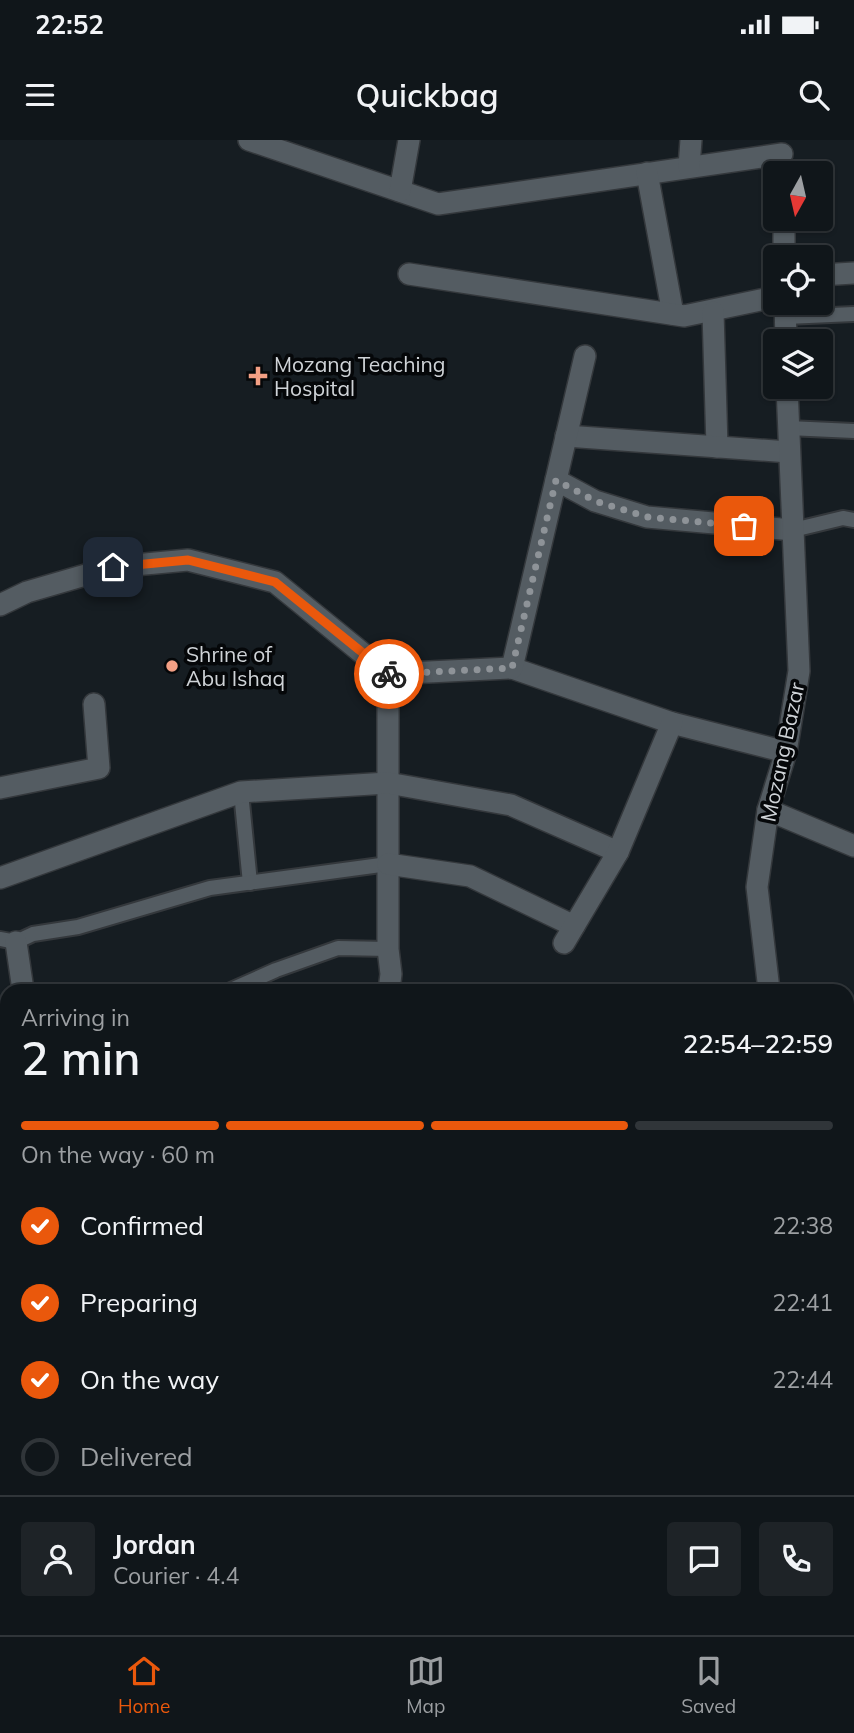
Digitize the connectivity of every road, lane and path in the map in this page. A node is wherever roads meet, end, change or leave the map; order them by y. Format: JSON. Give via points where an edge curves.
{"nodes":[{"id":1,"x":249,"y":140,"type":"edge"},
{"id":2,"x":410,"y":140,"type":"edge"},
{"id":3,"x":691,"y":140,"type":"edge"},
{"id":4,"x":782,"y":156,"type":"edge"},
{"id":5,"x":689,"y":167,"type":"junction"},
{"id":6,"x":647,"y":173,"type":"junction"},
{"id":7,"x":400,"y":191,"type":"junction"},
{"id":8,"x":854,"y":273,"type":"edge"},
{"id":9,"x":409,"y":274,"type":"dead end"},
{"id":10,"x":833,"y":274,"type":"edge"},
{"id":11,"x":763,"y":299,"type":"edge"},
{"id":12,"x":713,"y":312,"type":"junction"},
{"id":13,"x":833,"y":313,"type":"edge"},
{"id":14,"x":673,"y":314,"type":"junction"},
{"id":15,"x":854,"y":314,"type":"edge"},
{"id":16,"x":585,"y":356,"type":"dead end"},
{"id":17,"x":787,"y":399,"type":"edge"},
{"id":18,"x":788,"y":428,"type":"junction"},
{"id":19,"x":854,"y":431,"type":"edge"},
{"id":20,"x":566,"y":436,"type":"junction"},
{"id":21,"x":716,"y":447,"type":"junction"},
{"id":22,"x":789,"y":452,"type":"junction"},
{"id":23,"x":556,"y":480,"type":"junction"},
{"id":24,"x":854,"y":520,"type":"edge"},
{"id":25,"x":793,"y":530,"type":"junction"},
{"id":26,"x":0,"y":605,"type":"edge"},
{"id":27,"x":512,"y":668,"type":"junction"},
{"id":28,"x":388,"y":674,"type":"junction"},
{"id":29,"x":94,"y":704,"type":"dead end"},
{"id":30,"x":672,"y":723,"type":"junction"},
{"id":31,"x":786,"y":752,"type":"junction"},
{"id":32,"x":388,"y":783,"type":"junction"},
{"id":33,"x":0,"y":788,"type":"edge"},
{"id":34,"x":241,"y":792,"type":"junction"},
{"id":35,"x":768,"y":810,"type":"junction"},
{"id":36,"x":854,"y":846,"type":"edge"},
{"id":37,"x":618,"y":852,"type":"junction"},
{"id":38,"x":387,"y":864,"type":"junction"},
{"id":39,"x":0,"y":878,"type":"edge"},
{"id":40,"x":250,"y":883,"type":"junction"},
{"id":41,"x":8,"y":941,"type":"edge"},
{"id":42,"x":388,"y":949,"type":"junction"},
{"id":43,"x":21,"y":984,"type":"edge"},
{"id":44,"x":244,"y":984,"type":"edge"},
{"id":45,"x":390,"y":984,"type":"edge"},
{"id":46,"x":768,"y":984,"type":"edge"}],
"edges":[{"from":1,"to":7,"type":"street"},
{"from":2,"to":7,"type":"street"},
{"from":3,"to":5,"type":"street"},
{"from":4,"to":5,"type":"street"},
{"from":5,"to":6,"type":"street"},
{"from":6,"to":7,"type":"street","via":[[438,204]]},
{"from":6,"to":14,"type":"street"},
{"from":8,"to":10,"type":"street"},
{"from":9,"to":14,"type":"street"},
{"from":11,"to":12,"type":"street"},
{"from":12,"to":14,"type":"street"},
{"from":12,"to":21,"type":"street"},
{"from":13,"to":15,"type":"lane"},
{"from":16,"to":20,"type":"street"},
{"from":17,"to":18,"type":"street","name":"Mozang Bazar"},
{"from":18,"to":19,"type":"lane"},
{"from":18,"to":22,"type":"street","name":"Mozang Bazar"},
{"from":20,"to":21,"type":"street"},
{"from":20,"to":23,"type":"street"},
{"from":21,"to":22,"type":"street"},
{"from":22,"to":25,"type":"street","name":"Mozang Bazar"},
{"from":23,"to":25,"type":"street","via":[[595,501],[647,517]]},
{"from":23,"to":27,"type":"street"},
{"from":24,"to":25,"type":"lane","via":[[843,518]]},
{"from":25,"to":31,"type":"street","name":"Mozang Bazar","via":[[799,671]]},
{"from":26,"to":28,"type":"street","via":[[27,592],[113,567],[188,560],[275,582]]},
{"from":27,"to":28,"type":"street"},
{"from":27,"to":30,"type":"street"},
{"from":28,"to":32,"type":"street"},
{"from":29,"to":33,"type":"street","via":[[99,768]]},
{"from":30,"to":31,"type":"street"},
{"from":30,"to":37,"type":"street"},
{"from":31,"to":35,"type":"street","name":"Mozang Bazar"},
{"from":32,"to":34,"type":"street"},
{"from":32,"to":37,"type":"street","via":[[511,805]]},
{"from":32,"to":38,"type":"street"},
{"from":34,"to":39,"type":"street"},
{"from":34,"to":40,"type":"lane"},
{"from":35,"to":36,"type":"street"},
{"from":35,"to":46,"type":"street","name":"Mozang Bazar","via":[[757,887]]},
{"from":37,"to":38,"type":"street","via":[[569,934],[470,876]]},
{"from":38,"to":40,"type":"lane"},
{"from":38,"to":42,"type":"street"},
{"from":40,"to":41,"type":"lane","via":[[210,888],[78,927]]},
{"from":41,"to":43,"type":"street"},
{"from":42,"to":44,"type":"lane","via":[[338,948]]},
{"from":42,"to":45,"type":"street"}]}
